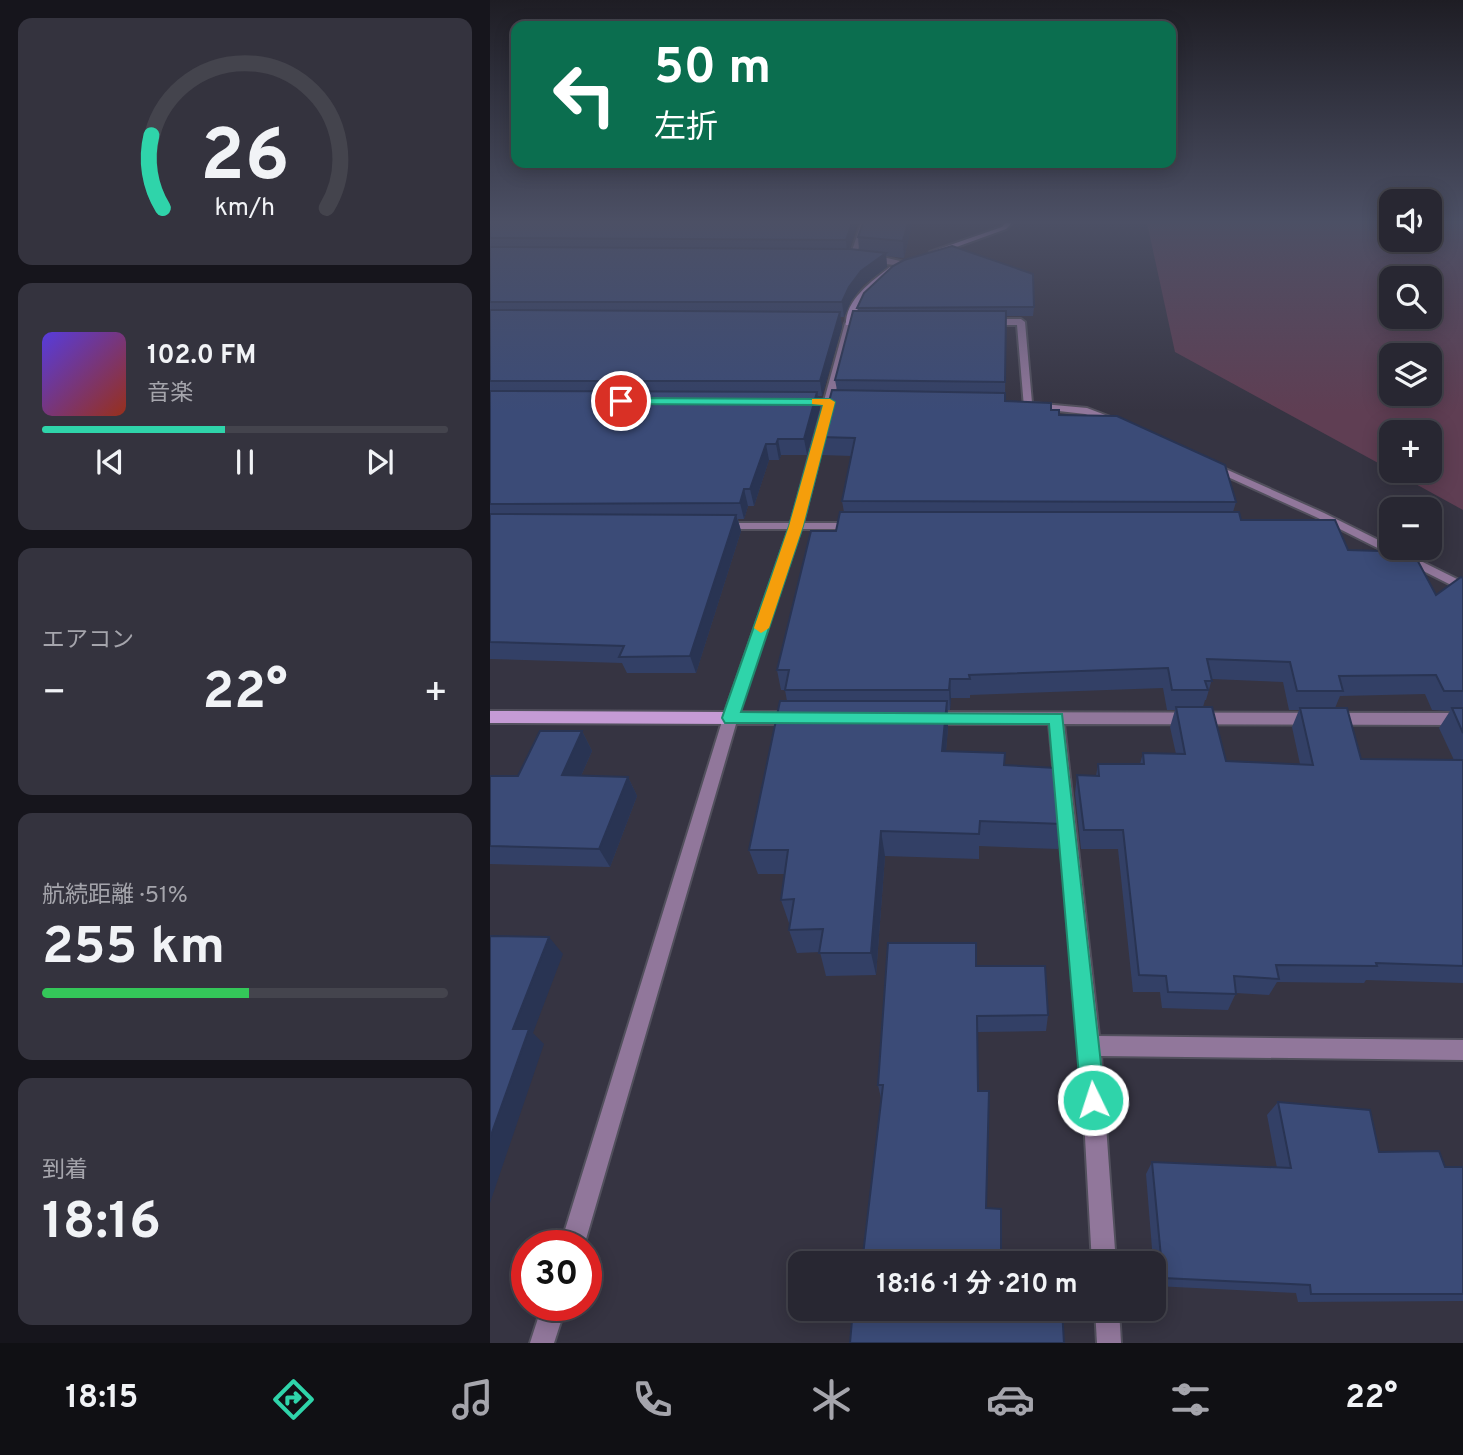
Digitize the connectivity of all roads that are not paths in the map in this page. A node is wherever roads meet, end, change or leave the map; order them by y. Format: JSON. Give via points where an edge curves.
{"nodes":[{"id":1,"x":872,"y":286,"type":"edge"},
{"id":2,"x":982,"y":322,"type":"edge"},
{"id":3,"x":1122,"y":426,"type":"edge"},
{"id":4,"x":1196,"y":459,"type":"edge"},
{"id":5,"x":712,"y":526,"type":"edge"},
{"id":6,"x":796,"y":526,"type":"junction"},
{"id":7,"x":866,"y":526,"type":"edge"},
{"id":8,"x":1463,"y":587,"type":"edge"},
{"id":9,"x":490,"y":717,"type":"edge"},
{"id":10,"x":730,"y":718,"type":"junction"},
{"id":11,"x":812,"y":718,"type":"edge"},
{"id":12,"x":907,"y":718,"type":"edge"},
{"id":13,"x":1056,"y":718,"type":"junction"},
{"id":14,"x":1463,"y":719,"type":"edge"},
{"id":15,"x":1090,"y":1046,"type":"junction"},
{"id":16,"x":1463,"y":1050,"type":"edge"},
{"id":17,"x":577,"y":1230,"type":"edge"},
{"id":18,"x":1103,"y":1251,"type":"edge"},
{"id":19,"x":549,"y":1321,"type":"edge"},
{"id":20,"x":1108,"y":1321,"type":"edge"},
{"id":21,"x":542,"y":1343,"type":"edge"},
{"id":22,"x":1109,"y":1343,"type":"edge"}],
"edges":[{"from":1,"to":6,"type":"street","via":[[851,310]]},
{"from":2,"to":3,"type":"street","via":[[1021,321],[1021,406],[1087,411]]},
{"from":4,"to":8,"type":"street"},
{"from":5,"to":6,"type":"street"},
{"from":6,"to":7,"type":"street"},
{"from":6,"to":10,"type":"street"},
{"from":9,"to":10,"type":"street"},
{"from":10,"to":11,"type":"street"},
{"from":10,"to":17,"type":"street"},
{"from":12,"to":13,"type":"street"},
{"from":13,"to":14,"type":"street"},
{"from":13,"to":15,"type":"street"},
{"from":15,"to":16,"type":"street"},
{"from":15,"to":18,"type":"street"},
{"from":19,"to":21,"type":"street"},
{"from":20,"to":22,"type":"street"}]}
